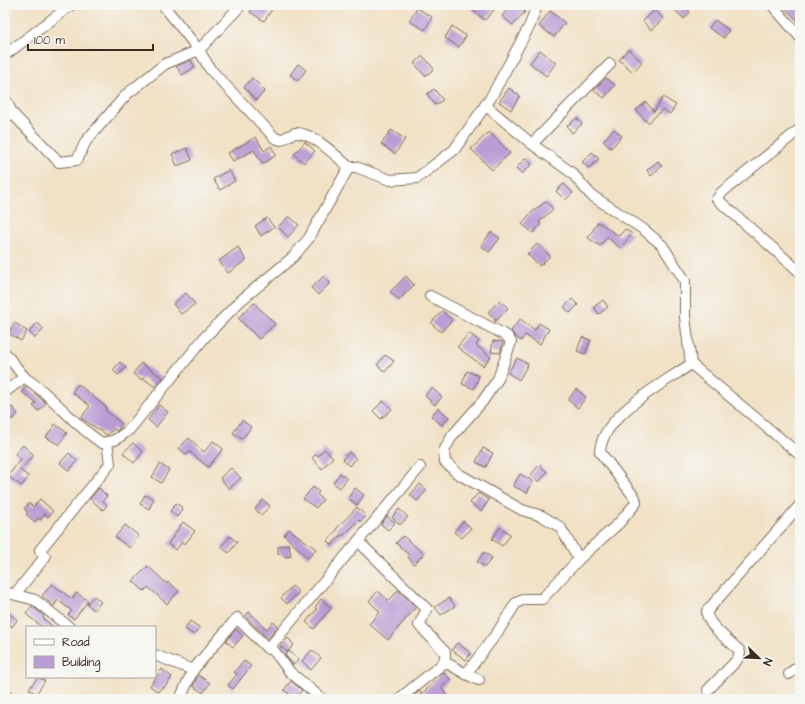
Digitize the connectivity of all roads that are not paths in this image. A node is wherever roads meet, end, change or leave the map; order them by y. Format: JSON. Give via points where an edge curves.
{"nodes":[{"id":1,"x":70,"y":5,"type":"edge"},
{"id":2,"x":163,"y":5,"type":"edge"},
{"id":3,"x":241,"y":5,"type":"edge"},
{"id":4,"x":537,"y":5,"type":"edge"},
{"id":5,"x":772,"y":5,"type":"edge"},
{"id":6,"x":800,"y":37,"type":"edge"},
{"id":7,"x":199,"y":50,"type":"junction"},
{"id":8,"x":5,"y":55,"type":"edge"},
{"id":9,"x":610,"y":64,"type":"dead end"},
{"id":10,"x":5,"y":98,"type":"edge"},
{"id":11,"x":485,"y":105,"type":"junction"},
{"id":12,"x":800,"y":129,"type":"edge"},
{"id":13,"x":532,"y":144,"type":"junction"},
{"id":14,"x":349,"y":167,"type":"junction"},
{"id":15,"x":800,"y":272,"type":"edge"},
{"id":16,"x":430,"y":296,"type":"dead end"},
{"id":17,"x":5,"y":353,"type":"edge"},
{"id":18,"x":691,"y":364,"type":"junction"},
{"id":19,"x":25,"y":378,"type":"junction"},
{"id":20,"x":5,"y":392,"type":"edge"},
{"id":21,"x":107,"y":442,"type":"junction"},
{"id":22,"x":800,"y":455,"type":"edge"},
{"id":23,"x":420,"y":466,"type":"dead end"},
{"id":24,"x":800,"y":505,"type":"edge"},
{"id":25,"x":358,"y":542,"type":"junction"},
{"id":26,"x":579,"y":559,"type":"junction"},
{"id":27,"x":5,"y":592,"type":"edge"},
{"id":28,"x":15,"y":594,"type":"junction"},
{"id":29,"x":68,"y":626,"type":"edge"},
{"id":30,"x":271,"y":647,"type":"junction"},
{"id":31,"x":156,"y":655,"type":"edge"},
{"id":32,"x":445,"y":662,"type":"junction"},
{"id":33,"x":800,"y":665,"type":"edge"},
{"id":34,"x":193,"y":670,"type":"junction"},
{"id":35,"x":466,"y":674,"type":"junction"},
{"id":36,"x":789,"y":674,"type":"dead end"},
{"id":37,"x":479,"y":680,"type":"dead end"},
{"id":38,"x":708,"y":690,"type":"dead end"},
{"id":39,"x":5,"y":693,"type":"edge"},
{"id":40,"x":9,"y":699,"type":"edge"},
{"id":41,"x":180,"y":699,"type":"edge"},
{"id":42,"x":322,"y":699,"type":"edge"},
{"id":43,"x":399,"y":699,"type":"edge"}],
"edges":[{"from":1,"to":8,"type":"street"},
{"from":2,"to":7,"type":"street"},
{"from":3,"to":7,"type":"street"},
{"from":4,"to":11,"type":"street","via":[[530,24]]},
{"from":5,"to":6,"type":"street"},
{"from":7,"to":10,"type":"street","via":[[165,64],[127,94],[86,141],[77,160],[59,162],[12,113]]},
{"from":7,"to":14,"type":"street","via":[[210,69],[275,138],[281,140],[294,133],[303,134],[324,145]]},
{"from":9,"to":13,"type":"street"},
{"from":11,"to":13,"type":"street"},
{"from":11,"to":14,"type":"street","via":[[454,150],[417,178],[390,180],[356,167]]},
{"from":12,"to":15,"type":"street","via":[[721,193],[717,199]]},
{"from":13,"to":18,"type":"street","via":[[572,173],[591,195],[643,229],[662,246],[685,281],[685,317]]},
{"from":14,"to":21,"type":"street","via":[[309,238],[293,257],[234,307],[204,338],[129,430]]},
{"from":16,"to":26,"type":"street","via":[[507,336],[511,342],[498,379],[452,436],[444,451],[445,462],[457,473],[515,507],[542,516],[560,527]]},
{"from":17,"to":19,"type":"street"},
{"from":18,"to":22,"type":"street"},
{"from":18,"to":26,"type":"street","via":[[624,409],[600,443],[600,452],[635,498],[636,503],[619,523]]},
{"from":19,"to":20,"type":"street"},
{"from":19,"to":21,"type":"street","via":[[39,386],[90,435],[102,443]]},
{"from":21,"to":28,"type":"street","via":[[110,464],[40,550],[45,557]]},
{"from":23,"to":25,"type":"street"},
{"from":24,"to":38,"type":"street","via":[[707,611],[706,617],[710,623],[739,650],[740,654]]},
{"from":25,"to":30,"type":"street"},
{"from":25,"to":32,"type":"street","via":[[427,609],[419,625],[445,652]]},
{"from":26,"to":35,"type":"street","via":[[542,599],[524,599],[516,603]]},
{"from":27,"to":28,"type":"street"},
{"from":28,"to":29,"type":"street","via":[[35,600]]},
{"from":30,"to":34,"type":"street","via":[[268,649],[237,618]]},
{"from":30,"to":42,"type":"street","via":[[290,672]]},
{"from":31,"to":34,"type":"street"},
{"from":32,"to":35,"type":"street"},
{"from":32,"to":43,"type":"street"},
{"from":33,"to":36,"type":"street"},
{"from":34,"to":41,"type":"street"},
{"from":35,"to":37,"type":"street"},
{"from":39,"to":40,"type":"street"}]}
